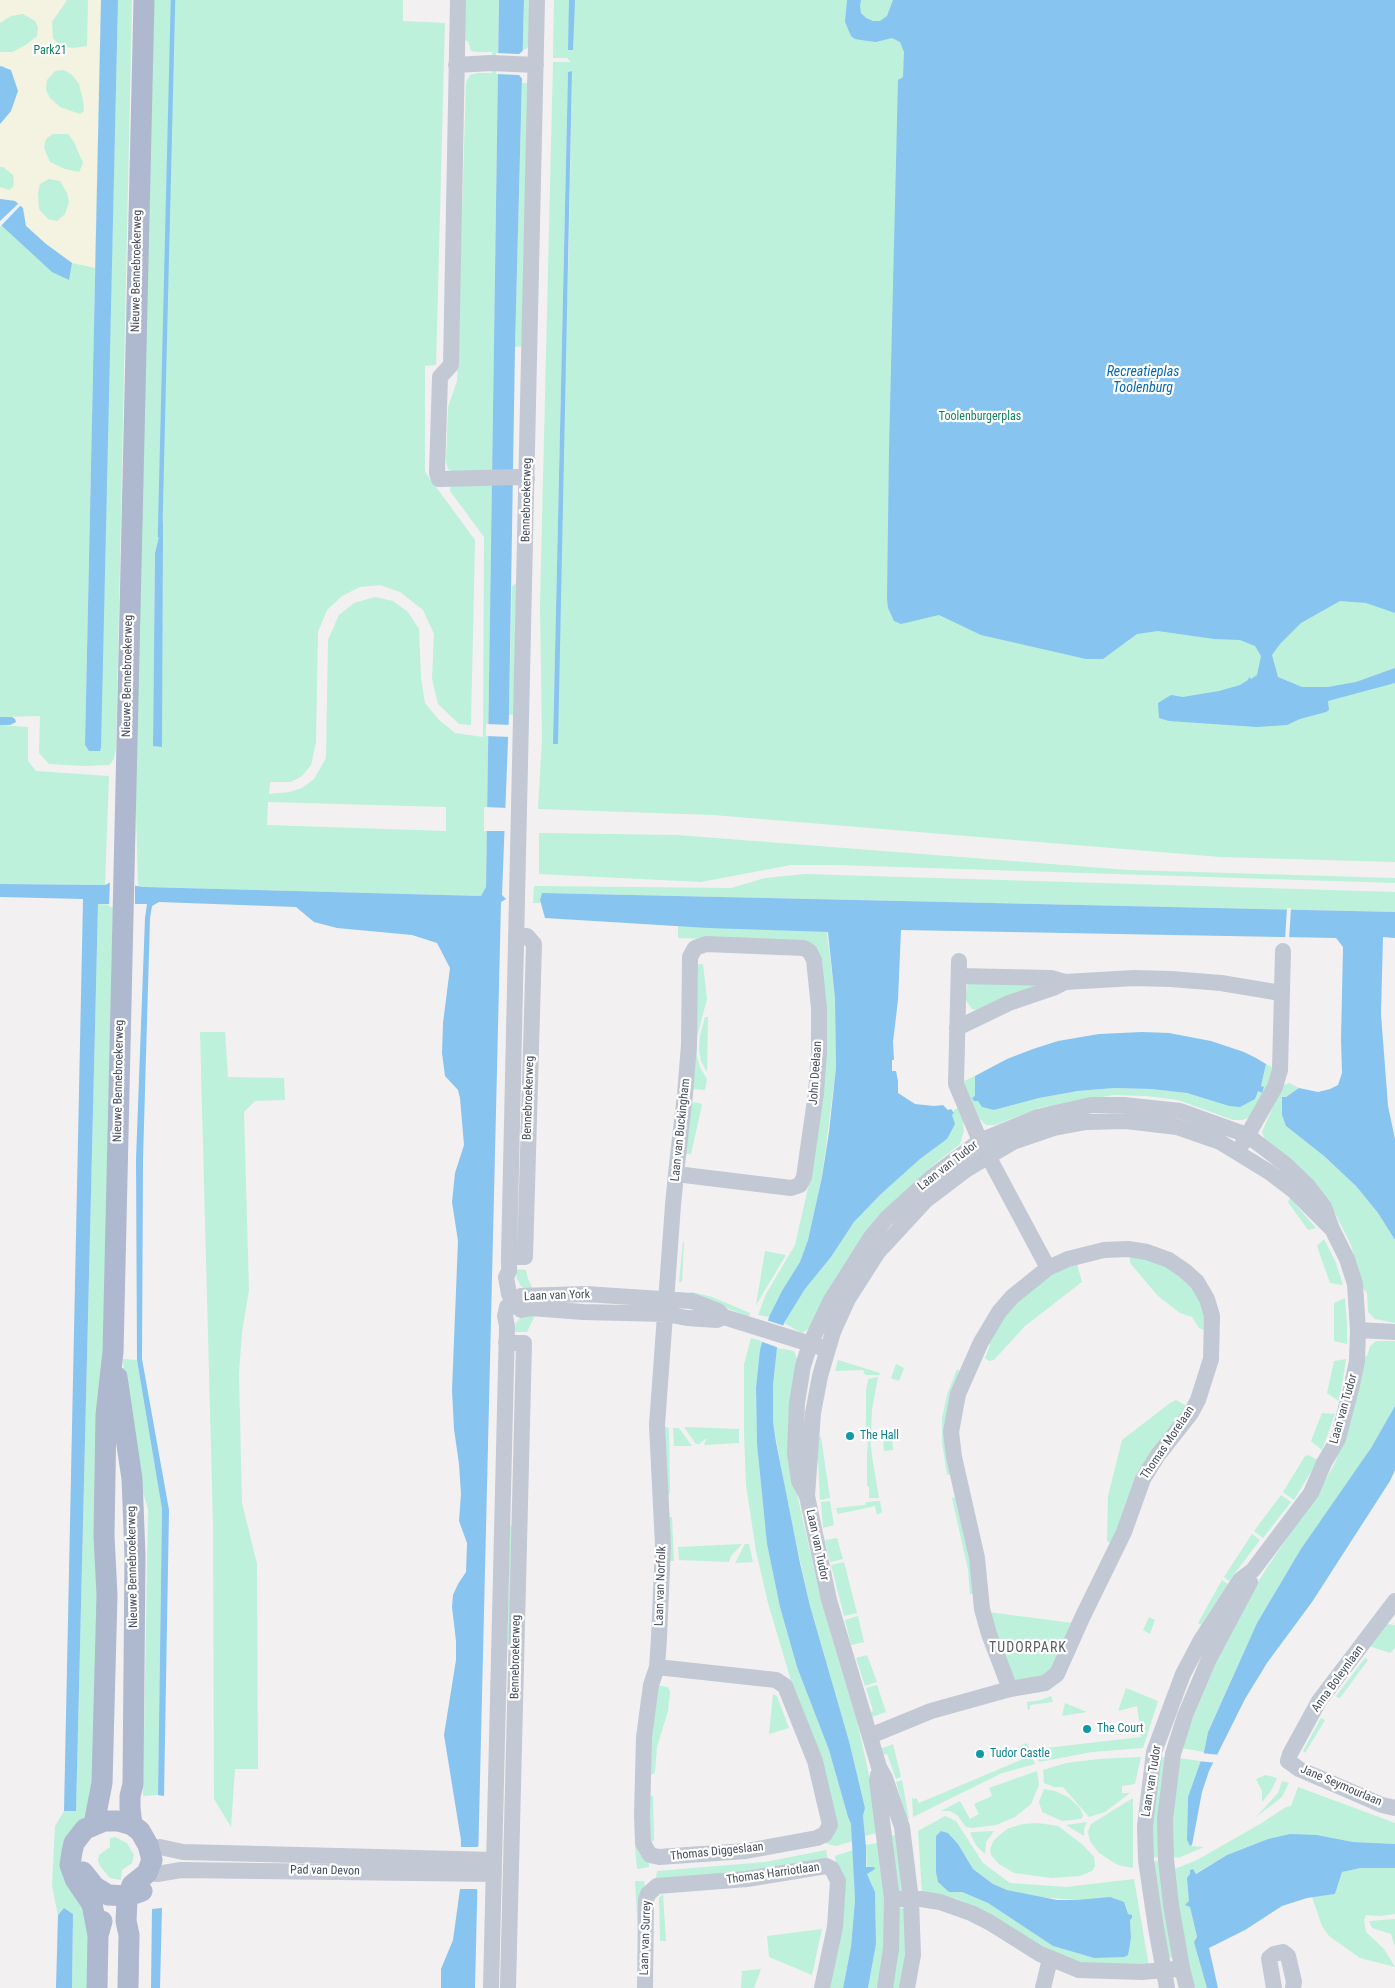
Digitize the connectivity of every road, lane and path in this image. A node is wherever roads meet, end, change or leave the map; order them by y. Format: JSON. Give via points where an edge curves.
{"nodes":[{"id":1,"x":144,"y":0,"type":"edge"},
{"id":2,"x":458,"y":0,"type":"edge"},
{"id":3,"x":537,"y":0,"type":"edge"},
{"id":4,"x":456,"y":65,"type":"junction"},
{"id":5,"x":531,"y":65,"type":"junction"},
{"id":6,"x":522,"y":478,"type":"junction"},
{"id":7,"x":695,"y":948,"type":"joint"},
{"id":8,"x":1283,"y":951,"type":"dead end"},
{"id":9,"x":1065,"y":982,"type":"junction"},
{"id":10,"x":1281,"y":993,"type":"junction"},
{"id":11,"x":956,"y":1028,"type":"junction"},
{"id":12,"x":1247,"y":1135,"type":"junction"},
{"id":13,"x":980,"y":1141,"type":"junction"},
{"id":14,"x":1238,"y":1151,"type":"junction"},
{"id":15,"x":988,"y":1157,"type":"junction"},
{"id":16,"x":676,"y":1174,"type":"junction"},
{"id":17,"x":1332,"y":1229,"type":"junction"},
{"id":18,"x":1048,"y":1268,"type":"junction"},
{"id":19,"x":518,"y":1302,"type":"junction"},
{"id":20,"x":667,"y":1306,"type":"junction"},
{"id":21,"x":1358,"y":1330,"type":"junction"},
{"id":22,"x":1395,"y":1332,"type":"edge"},
{"id":23,"x":506,"y":1343,"type":"junction"},
{"id":24,"x":810,"y":1344,"type":"junction"},
{"id":25,"x":827,"y":1350,"type":"junction"},
{"id":26,"x":113,"y":1352,"type":"junction"},
{"id":27,"x":807,"y":1496,"type":"junction"},
{"id":28,"x":1253,"y":1570,"type":"junction"},
{"id":29,"x":1392,"y":1611,"type":"edge"},
{"id":30,"x":657,"y":1667,"type":"junction"},
{"id":31,"x":1010,"y":1689,"type":"junction"},
{"id":32,"x":870,"y":1736,"type":"junction"},
{"id":33,"x":1154,"y":1752,"type":"junction"},
{"id":34,"x":1173,"y":1754,"type":"junction"},
{"id":35,"x":1288,"y":1761,"type":"joint"},
{"id":36,"x":879,"y":1767,"type":"junction"},
{"id":37,"x":1395,"y":1808,"type":"edge"},
{"id":38,"x":99,"y":1823,"type":"junction"},
{"id":39,"x":138,"y":1823,"type":"junction"},
{"id":40,"x":154,"y":1846,"type":"junction"},
{"id":41,"x":650,"y":1855,"type":"joint"},
{"id":42,"x":450,"y":1866,"type":"junction"},
{"id":43,"x":489,"y":1867,"type":"junction"},
{"id":44,"x":157,"y":1874,"type":"junction"},
{"id":45,"x":652,"y":1890,"type":"joint"},
{"id":46,"x":94,"y":1893,"type":"junction"},
{"id":47,"x":133,"y":1895,"type":"junction"},
{"id":48,"x":892,"y":1899,"type":"junction"},
{"id":49,"x":911,"y":1900,"type":"junction"},
{"id":50,"x":1050,"y":1959,"type":"junction"},
{"id":51,"x":1182,"y":1968,"type":"junction"},
{"id":52,"x":1164,"y":1970,"type":"junction"},
{"id":53,"x":97,"y":1988,"type":"edge"},
{"id":54,"x":128,"y":1988,"type":"edge"},
{"id":55,"x":491,"y":1988,"type":"edge"},
{"id":56,"x":508,"y":1988,"type":"edge"},
{"id":57,"x":644,"y":1988,"type":"edge"},
{"id":58,"x":822,"y":1988,"type":"edge"},
{"id":59,"x":884,"y":1988,"type":"edge"},
{"id":60,"x":907,"y":1988,"type":"edge"},
{"id":61,"x":1043,"y":1988,"type":"edge"},
{"id":62,"x":1167,"y":1988,"type":"edge"},
{"id":63,"x":1188,"y":1988,"type":"edge"},
{"id":64,"x":1274,"y":1988,"type":"edge"},
{"id":65,"x":1293,"y":1988,"type":"edge"}],
"edges":[{"from":1,"to":26,"type":"main road","name":"Nieuwe Bennebroekerweg"},
{"from":2,"to":4,"type":"street"},
{"from":3,"to":5,"type":"street","name":"Bennebroekerweg"},
{"from":4,"to":5,"type":"street"},
{"from":4,"to":6,"type":"street","via":[[451,365],[440,377],[437,472],[439,478]]},
{"from":5,"to":6,"type":"street","name":"Bennebroekerweg"},
{"from":6,"to":19,"type":"street","name":"Bennebroekerweg","via":[[516,936],[527,936],[534,944],[524,1258],[509,1264]]},
{"from":7,"to":16,"type":"street","name":"Laan van Buckingham","via":[[690,958],[690,1021]]},
{"from":7,"to":16,"type":"street","name":"John Deelaan","via":[[706,944],[797,946],[810,952],[814,960],[818,1008],[818,1068],[804,1177],[800,1185],[791,1188]]},
{"from":8,"to":10,"type":"street"},
{"from":9,"to":10,"type":"street","via":[[1171,979]]},
{"from":9,"to":11,"type":"street"},
{"from":9,"to":11,"type":"street","via":[[959,968]]},
{"from":10,"to":12,"type":"street","via":[[1280,1070],[1275,1087]]},
{"from":11,"to":13,"type":"street","via":[[956,1084]]},
{"from":12,"to":13,"type":"street","name":"Laan van Tudor","via":[[1180,1111],[1124,1104],[1091,1105],[1038,1116]]},
{"from":12,"to":14,"type":"street"},
{"from":12,"to":17,"type":"street","name":"Laan van Tudor","via":[[1286,1164],[1307,1185],[1324,1207]]},
{"from":13,"to":15,"type":"street"},
{"from":13,"to":24,"type":"street","name":"Laan van Tudor","via":[[932,1177],[886,1219],[846,1274]]},
{"from":14,"to":15,"type":"street","name":"Laan van Tudor","via":[[1177,1127],[1126,1121],[1086,1122],[1054,1128],[1013,1142]]},
{"from":14,"to":17,"type":"street","name":"Laan van Tudor","via":[[1294,1191]]},
{"from":15,"to":18,"type":"street"},
{"from":15,"to":25,"type":"street","name":"Laan van Tudor","via":[[926,1200],[878,1252],[848,1299]]},
{"from":16,"to":20,"type":"street","name":"Laan van Buckingham"},
{"from":17,"to":21,"type":"street","name":"Laan van Tudor","via":[[1355,1284]]},
{"from":18,"to":31,"type":"street","name":"Thomas Morelaan","via":[[999,1312],[958,1394],[951,1432],[977,1558],[982,1608]]},
{"from":18,"to":31,"type":"street","name":"Thomas Morelaan","via":[[1076,1256],[1104,1250],[1128,1249],[1170,1260],[1197,1282],[1207,1299],[1213,1336],[1211,1358],[1198,1400],[1142,1479],[1124,1532],[1057,1674],[1045,1683]]},
{"from":19,"to":20,"type":"street","name":"Laan van York","via":[[531,1308],[582,1312]]},
{"from":19,"to":23,"type":"street","name":"Bennebroekerweg","via":[[507,1326]]},
{"from":20,"to":24,"type":"street","name":"Laan van York","via":[[687,1318],[718,1320],[724,1317]]},
{"from":20,"to":30,"type":"street","name":"Laan van Norfolk","via":[[657,1425],[663,1564]]},
{"from":21,"to":22,"type":"street"},
{"from":21,"to":28,"type":"street","name":"Laan van Tudor","via":[[1357,1360],[1338,1439],[1311,1493]]},
{"from":23,"to":43,"type":"street","name":"Bennebroekerweg"},
{"from":23,"to":56,"type":"street","name":"Bennebroekerweg","via":[[524,1343]]},
{"from":24,"to":25,"type":"street"},
{"from":24,"to":27,"type":"street","name":"Laan van Tudor","via":[[803,1366],[795,1426],[799,1481]]},
{"from":25,"to":27,"type":"street","name":"Laan van Tudor","via":[[813,1412]]},
{"from":26,"to":38,"type":"main road","name":"Nieuwe Bennebroekerweg","via":[[106,1424],[104,1536],[107,1595]]},
{"from":26,"to":39,"type":"main road","name":"Nieuwe Bennebroekerweg","via":[[132,1479],[135,1555],[134,1784],[139,1798]]},
{"from":27,"to":32,"type":"street","name":"Laan van Tudor","via":[[829,1600]]},
{"from":28,"to":33,"type":"street","name":"Laan van Tudor","via":[[1240,1580],[1201,1640],[1183,1674]]},
{"from":28,"to":34,"type":"street","name":"Laan van Tudor","via":[[1248,1588],[1209,1659]]},
{"from":29,"to":35,"type":"street","name":"Anna Boleynlaan","via":[[1319,1701]]},
{"from":30,"to":41,"type":"street","name":"Laan van Norfolk","via":[[651,1685],[644,1737],[643,1843]]},
{"from":30,"to":41,"type":"street","name":"Thomas Diggeslaan","via":[[781,1683],[788,1690],[816,1761],[830,1825],[825,1834],[817,1838],[746,1851]]},
{"from":31,"to":32,"type":"street","name":"Thomas Morelaan","via":[[938,1709]]},
{"from":32,"to":36,"type":"street","name":"Laan van Tudor"},
{"from":33,"to":34,"type":"street"},
{"from":33,"to":52,"type":"street","name":"Laan van Tudor","via":[[1145,1826],[1146,1860]]},
{"from":34,"to":51,"type":"street","name":"Laan van Tudor","via":[[1164,1819],[1168,1887]]},
{"from":35,"to":37,"type":"street","name":"Jane Seymourlaan","via":[[1299,1769]]},
{"from":36,"to":48,"type":"street","name":"Laan van Tudor","via":[[877,1781]]},
{"from":36,"to":49,"type":"street","name":"Laan van Tudor","via":[[902,1827]]},
{"from":38,"to":39,"type":"main road"},
{"from":38,"to":46,"type":"main road","via":[[80,1834],[70,1865],[75,1879]]},
{"from":39,"to":40,"type":"main road","via":[[152,1831]]},
{"from":40,"to":42,"type":"street","name":"Pad van Devon","via":[[182,1852]]},
{"from":40,"to":44,"type":"main road","via":[[161,1866]]},
{"from":40,"to":47,"type":"main road","via":[[150,1866],[132,1885]]},
{"from":42,"to":43,"type":"street","name":"Pad van Devon"},
{"from":42,"to":44,"type":"street","name":"Pad van Devon","via":[[180,1870]]},
{"from":43,"to":55,"type":"street","name":"Bennebroekerweg"},
{"from":44,"to":47,"type":"main road","via":[[152,1882]]},
{"from":45,"to":57,"type":"street","name":"Laan van Surrey","via":[[646,1900]]},
{"from":45,"to":58,"type":"street","name":"Thomas Harriotlaan","via":[[662,1886],[747,1879],[826,1866],[832,1869],[838,1881],[835,1927]]},
{"from":46,"to":47,"type":"main road"},
{"from":46,"to":53,"type":"main road","via":[[92,1904],[98,1935]]},
{"from":47,"to":54,"type":"main road"},
{"from":48,"to":49,"type":"street"},
{"from":48,"to":59,"type":"street","name":"Laan van Tudor","via":[[891,1949]]},
{"from":49,"to":50,"type":"street","via":[[940,1902],[971,1913]]},
{"from":49,"to":60,"type":"street","name":"Laan van Tudor","via":[[913,1955]]},
{"from":50,"to":52,"type":"street","via":[[1079,1970]]},
{"from":50,"to":61,"type":"street"},
{"from":51,"to":52,"type":"street"},
{"from":51,"to":63,"type":"street","name":"Laan van Tudor"},
{"from":52,"to":62,"type":"street","name":"Laan van Tudor"},
{"from":64,"to":65,"type":"street","via":[[1270,1958],[1283,1952],[1288,1956]]}]}
